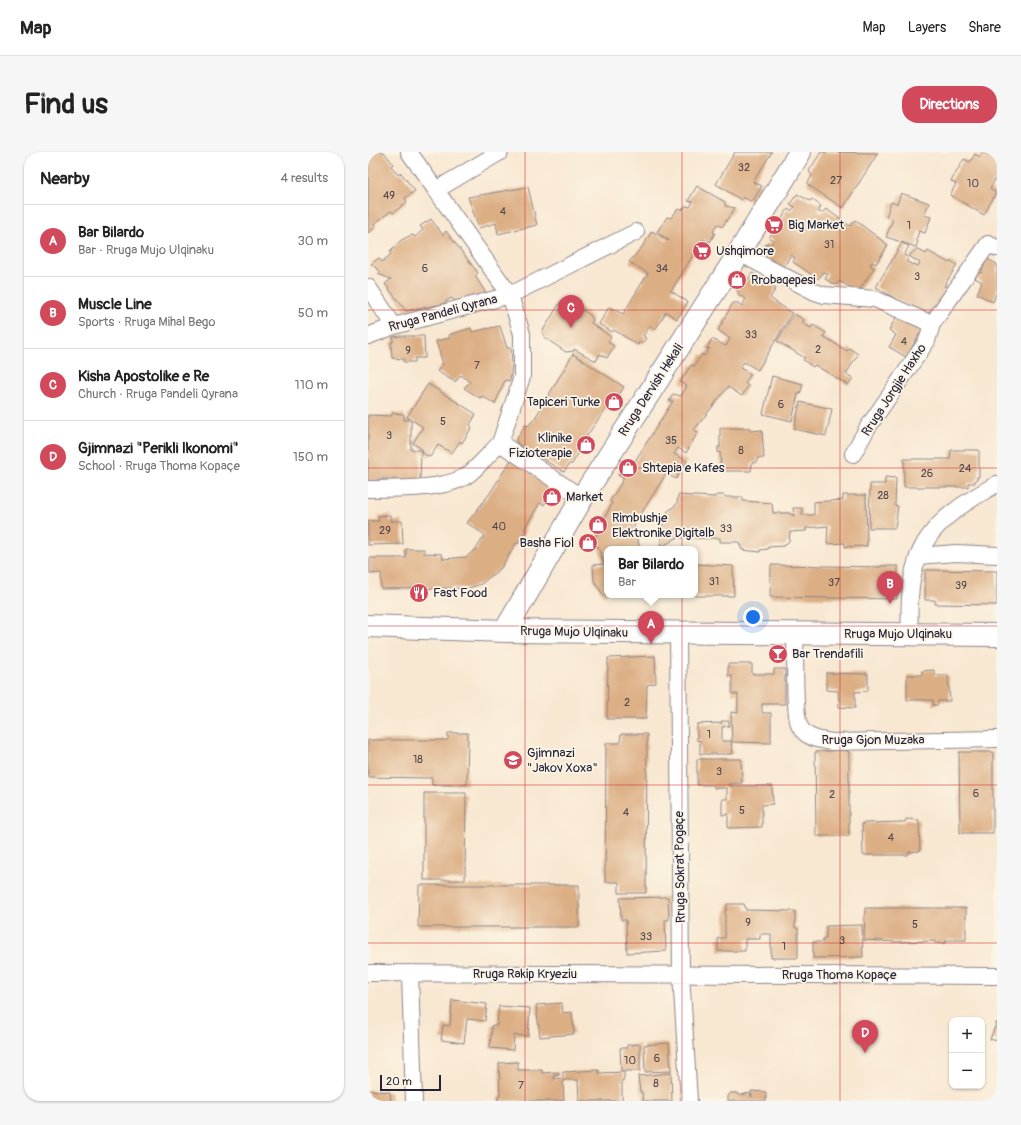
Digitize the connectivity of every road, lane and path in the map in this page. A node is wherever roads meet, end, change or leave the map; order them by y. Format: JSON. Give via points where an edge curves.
{"nodes":[{"id":1,"x":409,"y":152,"type":"edge"},
{"id":2,"x":500,"y":152,"type":"edge"},
{"id":3,"x":800,"y":152,"type":"edge"},
{"id":4,"x":436,"y":190,"type":"junction"},
{"id":5,"x":636,"y":232,"type":"dead end"},
{"id":6,"x":994,"y":242,"type":"edge"},
{"id":7,"x":739,"y":253,"type":"junction"},
{"id":8,"x":368,"y":287,"type":"edge"},
{"id":9,"x":510,"y":295,"type":"junction"},
{"id":10,"x":932,"y":324,"type":"junction"},
{"id":11,"x":394,"y":326,"type":"junction"},
{"id":12,"x":368,"y":336,"type":"edge"},
{"id":13,"x":500,"y":443,"type":"junction"},
{"id":14,"x":853,"y":454,"type":"dead end"},
{"id":15,"x":997,"y":484,"type":"edge"},
{"id":16,"x":368,"y":489,"type":"edge"},
{"id":17,"x":582,"y":498,"type":"junction"},
{"id":18,"x":997,"y":555,"type":"edge"},
{"id":19,"x":918,"y":556,"type":"junction"},
{"id":20,"x":368,"y":626,"type":"edge"},
{"id":21,"x":505,"y":631,"type":"junction"},
{"id":22,"x":678,"y":633,"type":"junction"},
{"id":23,"x":795,"y":633,"type":"junction"},
{"id":24,"x":910,"y":634,"type":"junction"},
{"id":25,"x":997,"y":635,"type":"edge"},
{"id":26,"x":997,"y":739,"type":"edge"},
{"id":27,"x":368,"y":973,"type":"edge"},
{"id":28,"x":410,"y":973,"type":"junction"},
{"id":29,"x":681,"y":974,"type":"junction"},
{"id":30,"x":997,"y":976,"type":"edge"},
{"id":31,"x":414,"y":1101,"type":"edge"},
{"id":32,"x":689,"y":1101,"type":"edge"}],
"edges":[{"from":1,"to":4,"type":"street"},
{"from":2,"to":4,"type":"street"},
{"from":3,"to":7,"type":"main road","name":"Rruga Dervish Hekali"},
{"from":4,"to":9,"type":"street"},
{"from":5,"to":9,"type":"street"},
{"from":6,"to":10,"type":"street","name":"Rruga Jorgjie Haxho"},
{"from":7,"to":10,"type":"street","via":[[815,292],[875,299]]},
{"from":7,"to":17,"type":"main road","name":"Rruga Dervish Hekali"},
{"from":8,"to":11,"type":"street"},
{"from":9,"to":11,"type":"street","name":"Rruga Pandeli Qyrana"},
{"from":9,"to":13,"type":"street","name":"Rruga Pandeli Qyrana","via":[[522,334],[522,377]]},
{"from":10,"to":14,"type":"street","name":"Rruga Jorgjie Haxho","via":[[927,341],[868,427]]},
{"from":11,"to":12,"type":"street","name":"Rruga Pandeli Qyrana"},
{"from":13,"to":16,"type":"street","name":"Rruga Pandeli Qyrana","via":[[462,478],[429,487]]},
{"from":13,"to":17,"type":"street"},
{"from":15,"to":19,"type":"street","via":[[942,520],[931,532]]},
{"from":17,"to":21,"type":"main road","name":"Rruga Dervish Hekali"},
{"from":18,"to":19,"type":"street","via":[[956,553]]},
{"from":19,"to":24,"type":"street","via":[[913,570],[909,605]]},
{"from":20,"to":21,"type":"main road","name":"Rruga Mujo Ulqinaku"},
{"from":21,"to":22,"type":"main road","name":"Rruga Mujo Ulqinaku"},
{"from":22,"to":23,"type":"main road","name":"Rruga Mujo Ulqinaku"},
{"from":22,"to":29,"type":"street","name":"Rruga Sokrat Pogaçe"},
{"from":23,"to":24,"type":"main road","name":"Rruga Mujo Ulqinaku"},
{"from":23,"to":26,"type":"street","name":"Rruga Gjon Muzaka","via":[[796,711],[800,727],[813,739],[832,742]]},
{"from":24,"to":25,"type":"main road","name":"Rruga Mujo Ulqinaku"},
{"from":27,"to":28,"type":"street","name":"Rruga Rakip Kryeziu"},
{"from":28,"to":29,"type":"street","name":"Rruga Rakip Kryeziu"},
{"from":28,"to":31,"type":"street"},
{"from":29,"to":30,"type":"street","name":"Rruga Thoma Kopaçe"},
{"from":29,"to":32,"type":"street","name":"Rruga Sokrat Pogaçe"}]}
